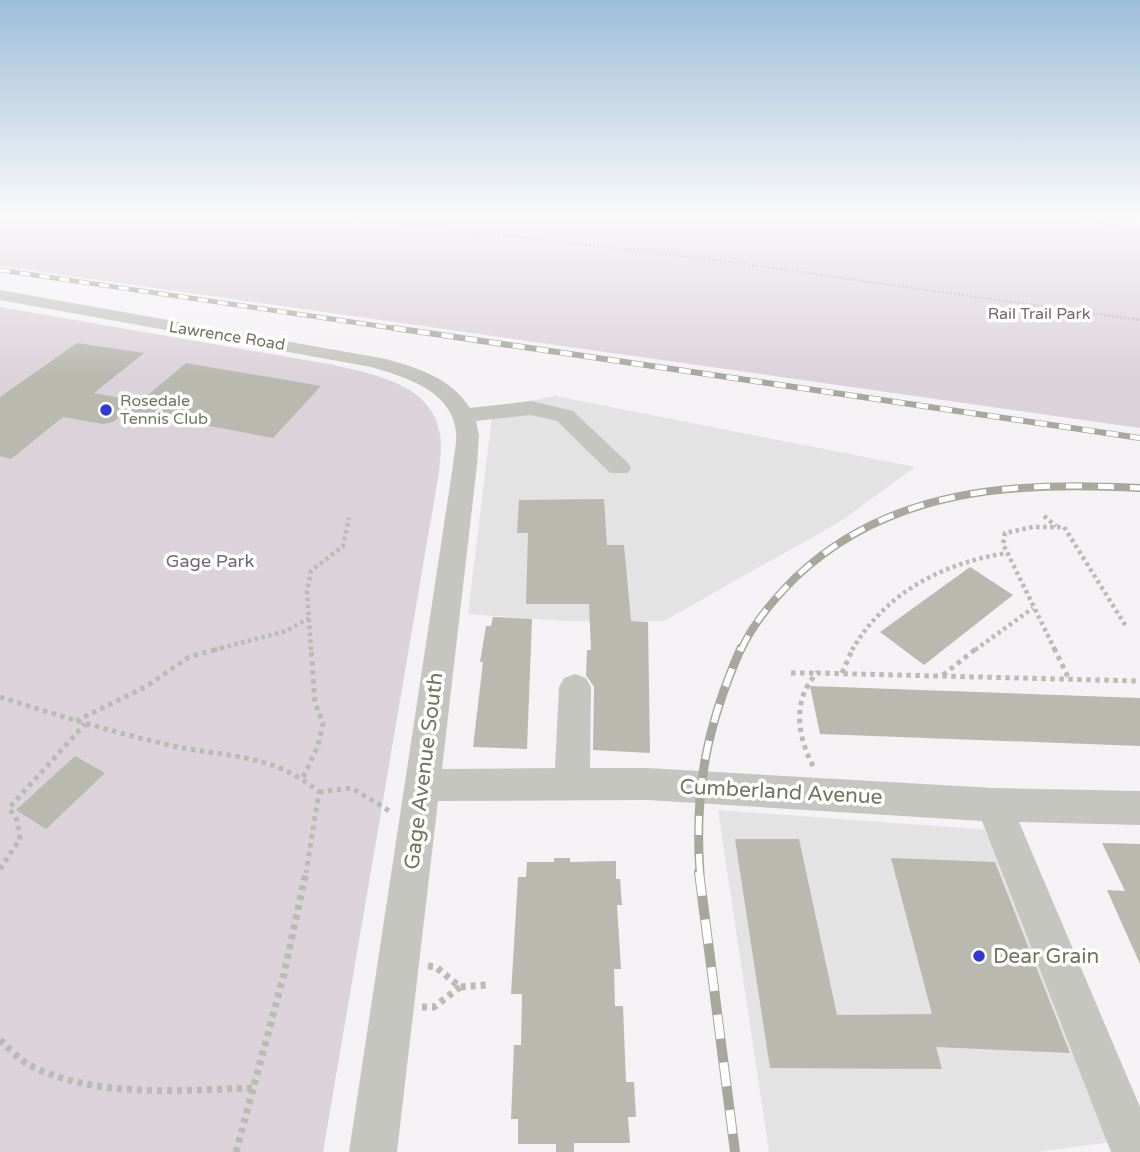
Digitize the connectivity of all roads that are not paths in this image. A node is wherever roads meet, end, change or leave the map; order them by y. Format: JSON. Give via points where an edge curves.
{"nodes":[{"id":1,"x":0,"y":295,"type":"edge"},
{"id":2,"x":455,"y":406,"type":"junction"},
{"id":3,"x":618,"y":468,"type":"dead end"},
{"id":4,"x":575,"y":687,"type":"dead end"},
{"id":5,"x":572,"y":784,"type":"junction"},
{"id":6,"x":421,"y":798,"type":"junction"},
{"id":7,"x":994,"y":805,"type":"junction"},
{"id":8,"x":1140,"y":808,"type":"edge"},
{"id":9,"x":373,"y":1152,"type":"edge"},
{"id":10,"x":1135,"y":1152,"type":"edge"}],
"edges":[{"from":1,"to":2,"type":"street","name":"Lawrence Road","via":[[363,359],[412,373]]},
{"from":2,"to":3,"type":"street","via":[[531,408],[565,416]]},
{"from":2,"to":6,"type":"street","name":"Gage Avenue South","via":[[467,429],[465,465]]},
{"from":4,"to":5,"type":"street"},
{"from":5,"to":6,"type":"street","name":"Cumberland Avenue"},
{"from":5,"to":7,"type":"street","name":"Cumberland Avenue","via":[[647,784]]},
{"from":6,"to":9,"type":"street","name":"Gage Avenue South"},
{"from":7,"to":8,"type":"street","name":"Cumberland Avenue"},
{"from":7,"to":10,"type":"street"}]}
